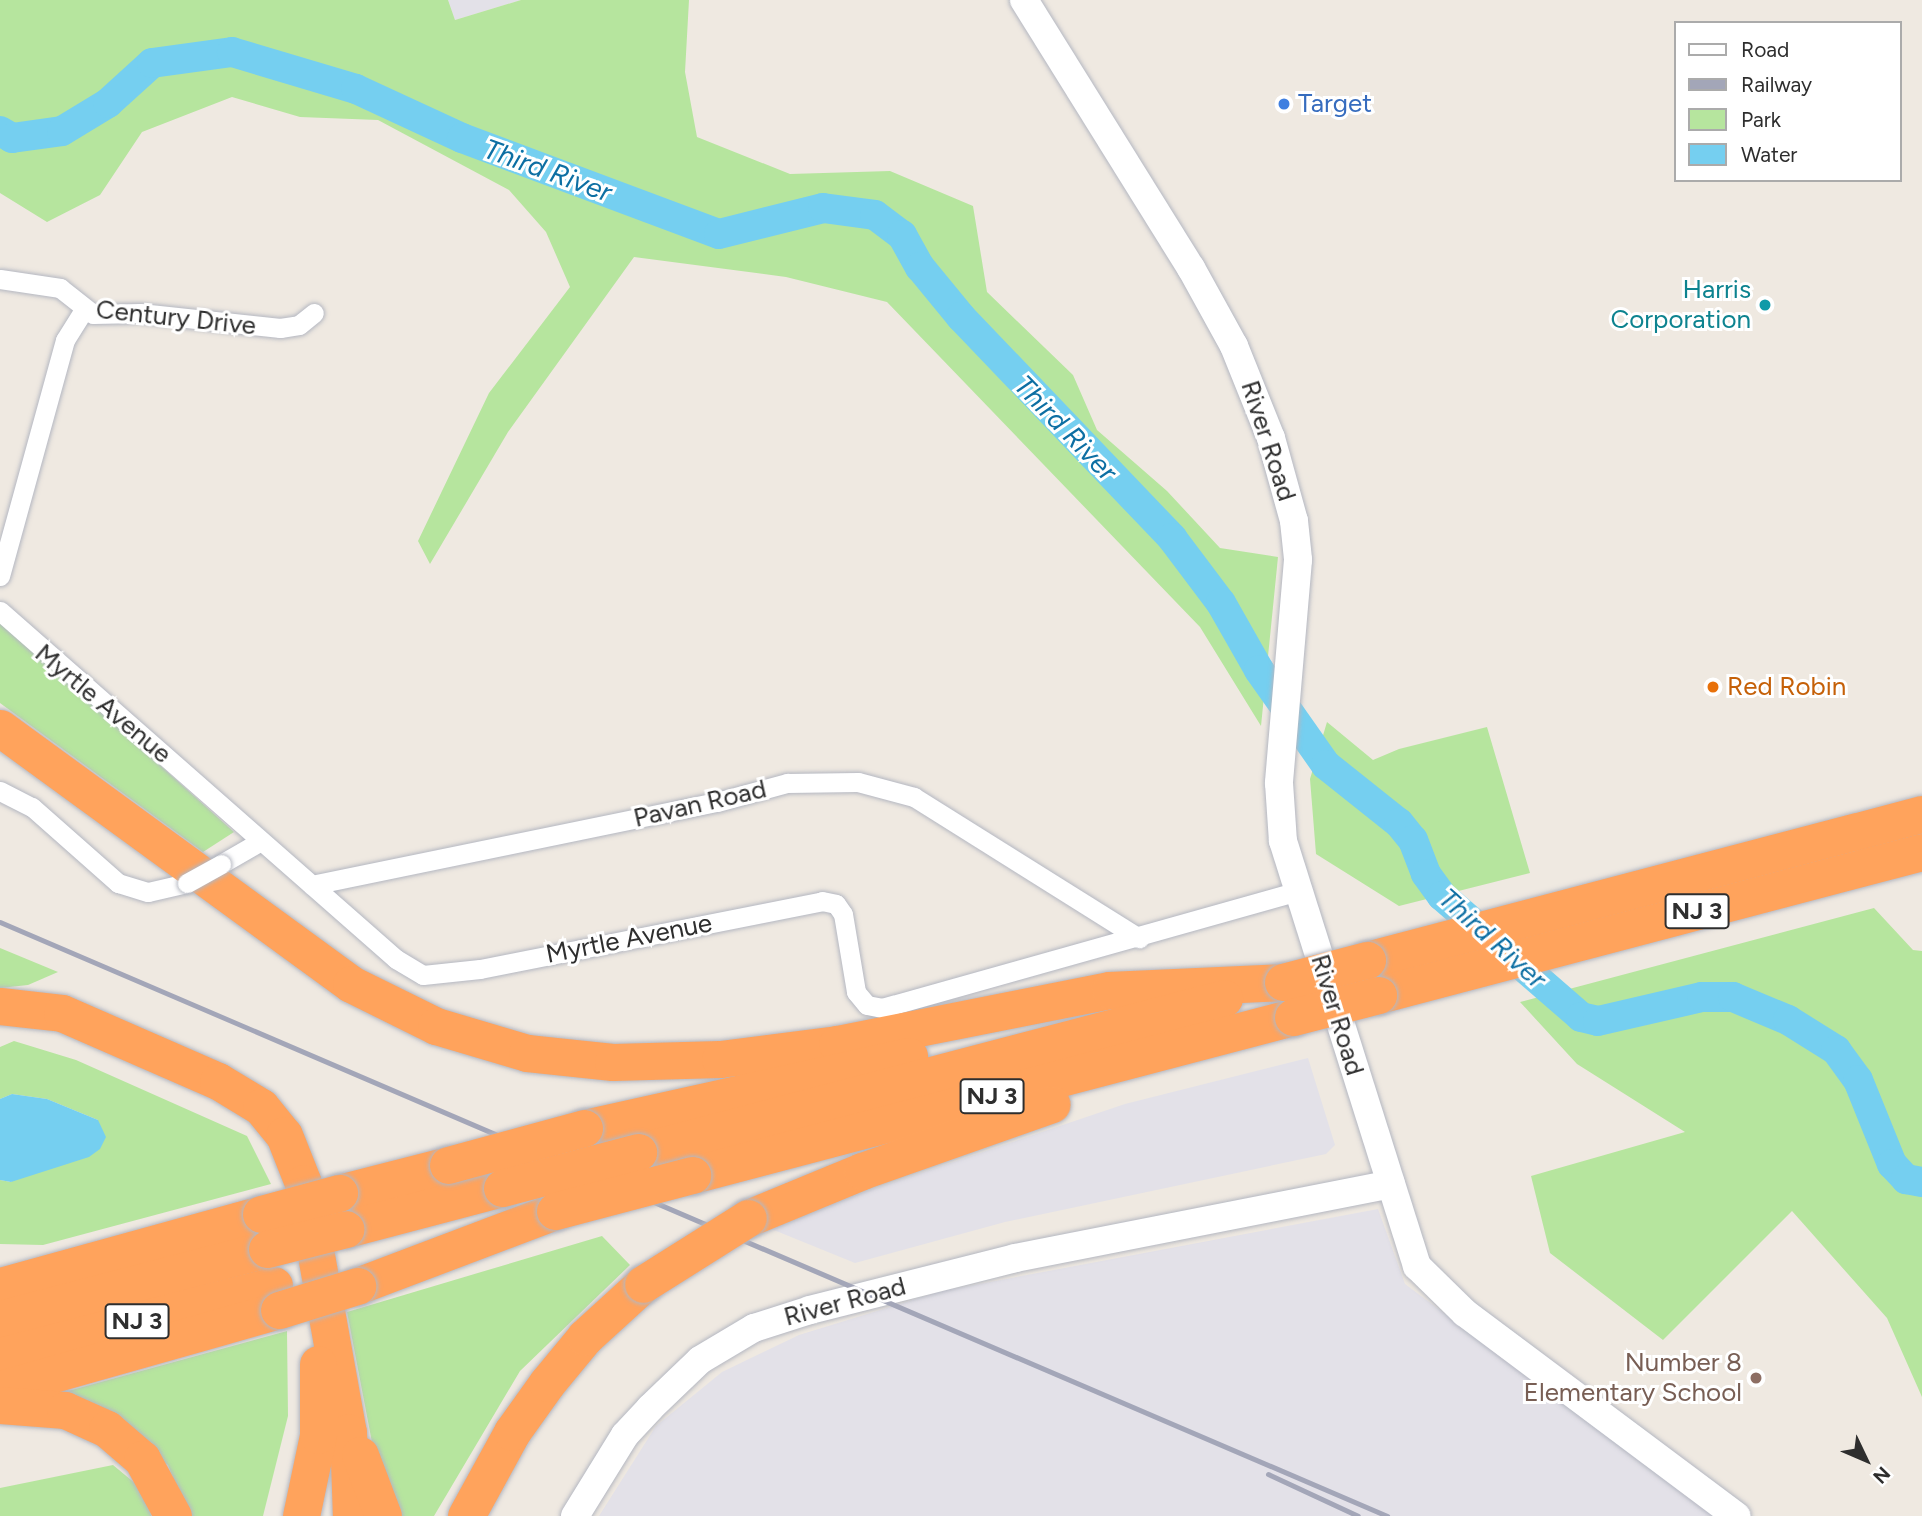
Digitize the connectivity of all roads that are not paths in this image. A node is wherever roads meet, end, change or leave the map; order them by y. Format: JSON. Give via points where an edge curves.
{"nodes":[{"id":1,"x":1024,"y":0,"type":"edge"},
{"id":2,"x":0,"y":279,"type":"edge"},
{"id":3,"x":84,"y":309,"type":"junction"},
{"id":4,"x":314,"y":313,"type":"dead end"},
{"id":5,"x":0,"y":576,"type":"edge"},
{"id":6,"x":0,"y":611,"type":"edge"},
{"id":7,"x":0,"y":727,"type":"edge"},
{"id":8,"x":0,"y":790,"type":"edge"},
{"id":9,"x":1922,"y":814,"type":"edge"},
{"id":10,"x":261,"y":841,"type":"junction"},
{"id":11,"x":1922,"y":852,"type":"edge"},
{"id":12,"x":312,"y":885,"type":"junction"},
{"id":13,"x":1298,"y":891,"type":"junction"},
{"id":14,"x":1139,"y":938,"type":"junction"},
{"id":15,"x":1283,"y":982,"type":"junction"},
{"id":16,"x":1203,"y":1004,"type":"junction"},
{"id":17,"x":0,"y":1006,"type":"edge"},
{"id":18,"x":1293,"y":1017,"type":"junction"},
{"id":19,"x":0,"y":1025,"type":"edge"},
{"id":20,"x":1391,"y":1184,"type":"junction"},
{"id":21,"x":160,"y":1240,"type":"junction"},
{"id":22,"x":0,"y":1265,"type":"edge"},
{"id":23,"x":0,"y":1286,"type":"edge"},
{"id":24,"x":276,"y":1298,"type":"junction"},
{"id":25,"x":0,"y":1319,"type":"edge"},
{"id":26,"x":0,"y":1356,"type":"edge"},
{"id":27,"x":0,"y":1389,"type":"edge"},
{"id":28,"x":0,"y":1405,"type":"edge"},
{"id":29,"x":348,"y":1432,"type":"junction"},
{"id":30,"x":349,"y":1506,"type":"edge"},
{"id":31,"x":173,"y":1516,"type":"edge"},
{"id":32,"x":301,"y":1516,"type":"edge"},
{"id":33,"x":383,"y":1516,"type":"edge"},
{"id":34,"x":466,"y":1516,"type":"edge"},
{"id":35,"x":575,"y":1516,"type":"edge"},
{"id":36,"x":1736,"y":1516,"type":"edge"}],
"edges":[{"from":1,"to":13,"type":"street","name":"River Road","via":[[1191,268],[1252,386],[1294,522],[1298,560],[1278,811]]},
{"from":2,"to":3,"type":"street","name":"Century Drive","via":[[60,288]]},
{"from":3,"to":4,"type":"street","name":"Century Drive","via":[[280,328],[299,325]]},
{"from":3,"to":5,"type":"street","via":[[65,340]]},
{"from":6,"to":10,"type":"street","name":"Myrtle Avenue"},
{"from":7,"to":15,"type":"highway","via":[[351,984],[436,1026],[527,1053],[612,1062],[720,1059],[848,1042],[1110,990]]},
{"from":8,"to":10,"type":"street","bridge":true,"via":[[32,807],[118,883],[148,892],[187,883]]},
{"from":9,"to":15,"type":"highway","number":"NJ 3","bridge":true},
{"from":10,"to":12,"type":"street","name":"Myrtle Avenue"},
{"from":11,"to":18,"type":"highway","number":"NJ 3","bridge":true},
{"from":12,"to":14,"type":"street","name":"Pavan Road","via":[[704,805],[787,783],[832,781],[882,785],[914,797]]},
{"from":12,"to":14,"type":"street","name":"Myrtle Avenue","via":[[404,965],[436,976],[829,902],[843,914],[856,992],[874,1008]]},
{"from":13,"to":14,"type":"street","name":"Myrtle Avenue"},
{"from":13,"to":20,"type":"street","name":"River Road"},
{"from":15,"to":16,"type":"highway","number":"NJ 3"},
{"from":16,"to":21,"type":"highway","bridge":true,"via":[[968,1043],[584,1128]]},
{"from":16,"to":25,"type":"highway","number":"NJ 3","bridge":true},
{"from":17,"to":29,"type":"highway","via":[[36,1007],[74,1018],[229,1086],[269,1116],[290,1146],[303,1182]]},
{"from":18,"to":24,"type":"highway","number":"NJ 3","bridge":true,"via":[[555,1211]]},
{"from":18,"to":34,"type":"highway","bridge":true,"via":[[1176,1065],[886,1161],[748,1218],[643,1284],[586,1337],[512,1432]]},
{"from":19,"to":32,"type":"highway","via":[[54,1030],[219,1104],[247,1122],[274,1154],[287,1186],[319,1384],[315,1454]]},
{"from":20,"to":35,"type":"street","name":"River Road","via":[[1015,1258],[754,1328],[700,1360],[625,1434]]},
{"from":20,"to":36,"type":"street","via":[[1412,1255],[1432,1285],[1586,1408]]},
{"from":21,"to":22,"type":"highway","via":[[45,1264]]},
{"from":21,"to":23,"type":"highway"},
{"from":24,"to":26,"type":"highway","number":"NJ 3"},
{"from":24,"to":27,"type":"highway"},
{"from":28,"to":31,"type":"highway","via":[[65,1410],[107,1429],[142,1459]]},
{"from":29,"to":30,"type":"highway"},
{"from":29,"to":33,"type":"highway"}]}
